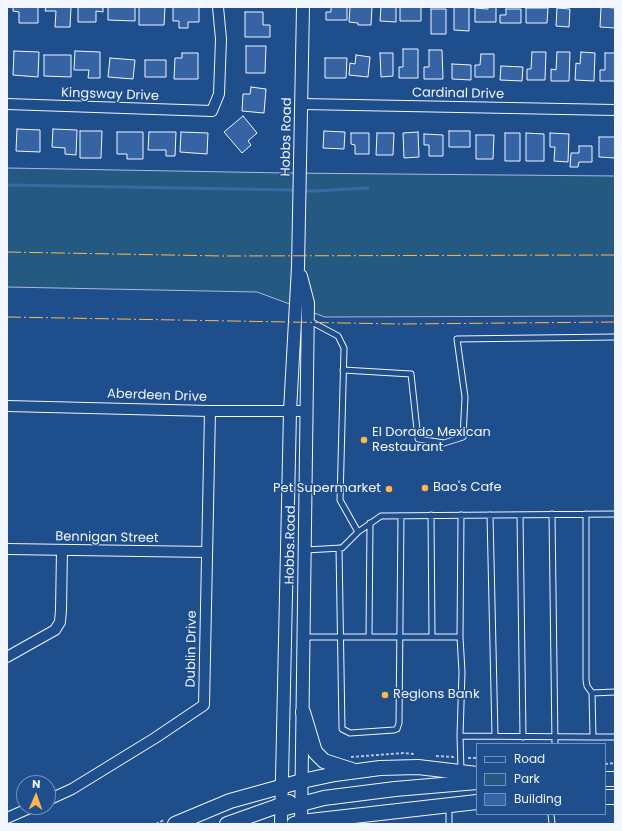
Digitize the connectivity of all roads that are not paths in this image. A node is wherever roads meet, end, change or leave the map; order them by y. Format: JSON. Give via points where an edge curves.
{"nodes":[{"id":1,"x":218,"y":7,"type":"edge"},
{"id":2,"x":303,"y":7,"type":"edge"},
{"id":3,"x":7,"y":104,"type":"edge"},
{"id":4,"x":302,"y":104,"type":"junction"},
{"id":5,"x":615,"y":110,"type":"edge"},
{"id":6,"x":298,"y":267,"type":"junction"},
{"id":7,"x":308,"y":320,"type":"junction"},
{"id":8,"x":615,"y":337,"type":"edge"},
{"id":9,"x":343,"y":370,"type":"junction"},
{"id":10,"x":7,"y":406,"type":"edge"},
{"id":11,"x":210,"y":411,"type":"junction"},
{"id":12,"x":290,"y":411,"type":"junction"},
{"id":13,"x":307,"y":411,"type":"junction"},
{"id":14,"x":552,"y":514,"type":"junction"},
{"id":15,"x":586,"y":514,"type":"junction"},
{"id":16,"x":615,"y":514,"type":"edge"},
{"id":17,"x":461,"y":515,"type":"junction"},
{"id":18,"x":490,"y":515,"type":"junction"},
{"id":19,"x":520,"y":515,"type":"junction"},
{"id":20,"x":401,"y":516,"type":"junction"},
{"id":21,"x":431,"y":516,"type":"junction"},
{"id":22,"x":370,"y":523,"type":"junction"},
{"id":23,"x":358,"y":532,"type":"junction"},
{"id":24,"x":338,"y":548,"type":"junction"},
{"id":25,"x":7,"y":549,"type":"edge"},
{"id":26,"x":62,"y":550,"type":"junction"},
{"id":27,"x":305,"y":550,"type":"junction"},
{"id":28,"x":207,"y":552,"type":"junction"},
{"id":29,"x":432,"y":636,"type":"junction"},
{"id":30,"x":304,"y":637,"type":"junction"},
{"id":31,"x":340,"y":637,"type":"junction"},
{"id":32,"x":369,"y":637,"type":"junction"},
{"id":33,"x":401,"y":637,"type":"junction"},
{"id":34,"x":460,"y":637,"type":"junction"},
{"id":35,"x":7,"y":657,"type":"edge"},
{"id":36,"x":615,"y":692,"type":"edge"},
{"id":37,"x":592,"y":693,"type":"junction"},
{"id":38,"x":303,"y":712,"type":"junction"},
{"id":39,"x":460,"y":736,"type":"junction"},
{"id":40,"x":495,"y":736,"type":"junction"},
{"id":41,"x":524,"y":736,"type":"junction"},
{"id":42,"x":554,"y":737,"type":"junction"},
{"id":43,"x":593,"y":737,"type":"junction"},
{"id":44,"x":615,"y":737,"type":"edge"},
{"id":45,"x":554,"y":743,"type":"edge"},
{"id":46,"x":354,"y":771,"type":"junction"},
{"id":47,"x":461,"y":773,"type":"junction"},
{"id":48,"x":476,"y":774,"type":"edge"},
{"id":49,"x":302,"y":781,"type":"junction"},
{"id":50,"x":476,"y":782,"type":"edge"},
{"id":51,"x":282,"y":787,"type":"junction"},
{"id":52,"x":56,"y":796,"type":"edge"},
{"id":53,"x":302,"y":801,"type":"junction"},
{"id":54,"x":476,"y":802,"type":"edge"},
{"id":55,"x":449,"y":805,"type":"junction"},
{"id":56,"x":282,"y":807,"type":"junction"},
{"id":57,"x":299,"y":823,"type":"edge"},
{"id":58,"x":175,"y":824,"type":"edge"},
{"id":59,"x":227,"y":824,"type":"edge"},
{"id":60,"x":281,"y":824,"type":"edge"},
{"id":61,"x":449,"y":824,"type":"edge"}],
"edges":[{"from":1,"to":3,"type":"street","name":"Kingsway Drive","via":[[221,39],[219,94],[212,111]]},
{"from":2,"to":4,"type":"street","name":"Hobbs Road"},
{"from":4,"to":5,"type":"street","name":"Cardinal Drive"},
{"from":4,"to":6,"type":"street","name":"Hobbs Road"},
{"from":6,"to":7,"type":"street","name":"Hobbs Road","via":[[308,303]]},
{"from":6,"to":12,"type":"street","name":"Hobbs Road"},
{"from":7,"to":9,"type":"lane","via":[[338,336],[344,348]]},
{"from":7,"to":13,"type":"street","name":"Hobbs Road"},
{"from":8,"to":9,"type":"lane","via":[[457,339],[465,397],[464,437],[444,442],[418,440],[411,374]]},
{"from":9,"to":23,"type":"lane","via":[[340,500]]},
{"from":10,"to":11,"type":"street","name":"Aberdeen Drive"},
{"from":11,"to":12,"type":"street","name":"Aberdeen Drive"},
{"from":11,"to":28,"type":"street","name":"Dublin Drive"},
{"from":12,"to":13,"type":"street","name":"Aberdeen Drive"},
{"from":12,"to":51,"type":"street","name":"Hobbs Road"},
{"from":13,"to":27,"type":"street","name":"Hobbs Road"},
{"from":14,"to":15,"type":"lane"},
{"from":14,"to":19,"type":"lane"},
{"from":14,"to":42,"type":"lane"},
{"from":15,"to":16,"type":"lane"},
{"from":15,"to":37,"type":"lane","via":[[586,680]]},
{"from":17,"to":18,"type":"lane"},
{"from":17,"to":21,"type":"lane"},
{"from":17,"to":34,"type":"lane"},
{"from":18,"to":19,"type":"lane"},
{"from":18,"to":40,"type":"lane"},
{"from":19,"to":41,"type":"lane"},
{"from":20,"to":21,"type":"lane"},
{"from":20,"to":22,"type":"lane","via":[[381,516]]},
{"from":20,"to":33,"type":"lane"},
{"from":21,"to":29,"type":"lane"},
{"from":22,"to":23,"type":"lane"},
{"from":22,"to":32,"type":"lane"},
{"from":23,"to":24,"type":"lane","via":[[342,548]]},
{"from":24,"to":27,"type":"lane"},
{"from":24,"to":31,"type":"lane"},
{"from":25,"to":26,"type":"street","name":"Bennigan Street"},
{"from":26,"to":28,"type":"street","name":"Bennigan Street"},
{"from":26,"to":35,"type":"street","via":[[60,622],[55,630]]},
{"from":27,"to":30,"type":"street","name":"Hobbs Road"},
{"from":28,"to":52,"type":"street","name":"Dublin Drive","via":[[204,705],[155,738]]},
{"from":29,"to":33,"type":"lane"},
{"from":29,"to":34,"type":"lane"},
{"from":30,"to":31,"type":"lane"},
{"from":30,"to":38,"type":"street","name":"Hobbs Road"},
{"from":31,"to":32,"type":"lane"},
{"from":31,"to":33,"type":"lane","via":[[342,726],[344,731],[350,734],[394,730],[398,726]]},
{"from":32,"to":33,"type":"lane"},
{"from":34,"to":39,"type":"lane"},
{"from":36,"to":37,"type":"lane"},
{"from":37,"to":43,"type":"lane"},
{"from":38,"to":46,"type":"main road","via":[[315,752],[324,761]]},
{"from":38,"to":49,"type":"street","name":"Hobbs Road"},
{"from":39,"to":40,"type":"lane"},
{"from":39,"to":47,"type":"lane"},
{"from":40,"to":41,"type":"lane"},
{"from":41,"to":42,"type":"lane"},
{"from":42,"to":43,"type":"lane"},
{"from":42,"to":45,"type":"lane"},
{"from":43,"to":44,"type":"lane"},
{"from":46,"to":47,"type":"main road","via":[[418,767]]},
{"from":46,"to":49,"type":"main road"},
{"from":47,"to":48,"type":"main road"},
{"from":49,"to":51,"type":"main road"},
{"from":49,"to":53,"type":"street","name":"Hobbs Road"},
{"from":50,"to":53,"type":"main road"},
{"from":51,"to":56,"type":"street","name":"Hobbs Road"},
{"from":51,"to":58,"type":"main road","via":[[230,801]]},
{"from":53,"to":56,"type":"main road"},
{"from":53,"to":57,"type":"street","name":"Hobbs Road"},
{"from":54,"to":55,"type":"main road"},
{"from":55,"to":57,"type":"main road"},
{"from":55,"to":61,"type":"lane"},
{"from":56,"to":59,"type":"main road"},
{"from":56,"to":60,"type":"street","name":"Hobbs Road"}]}
